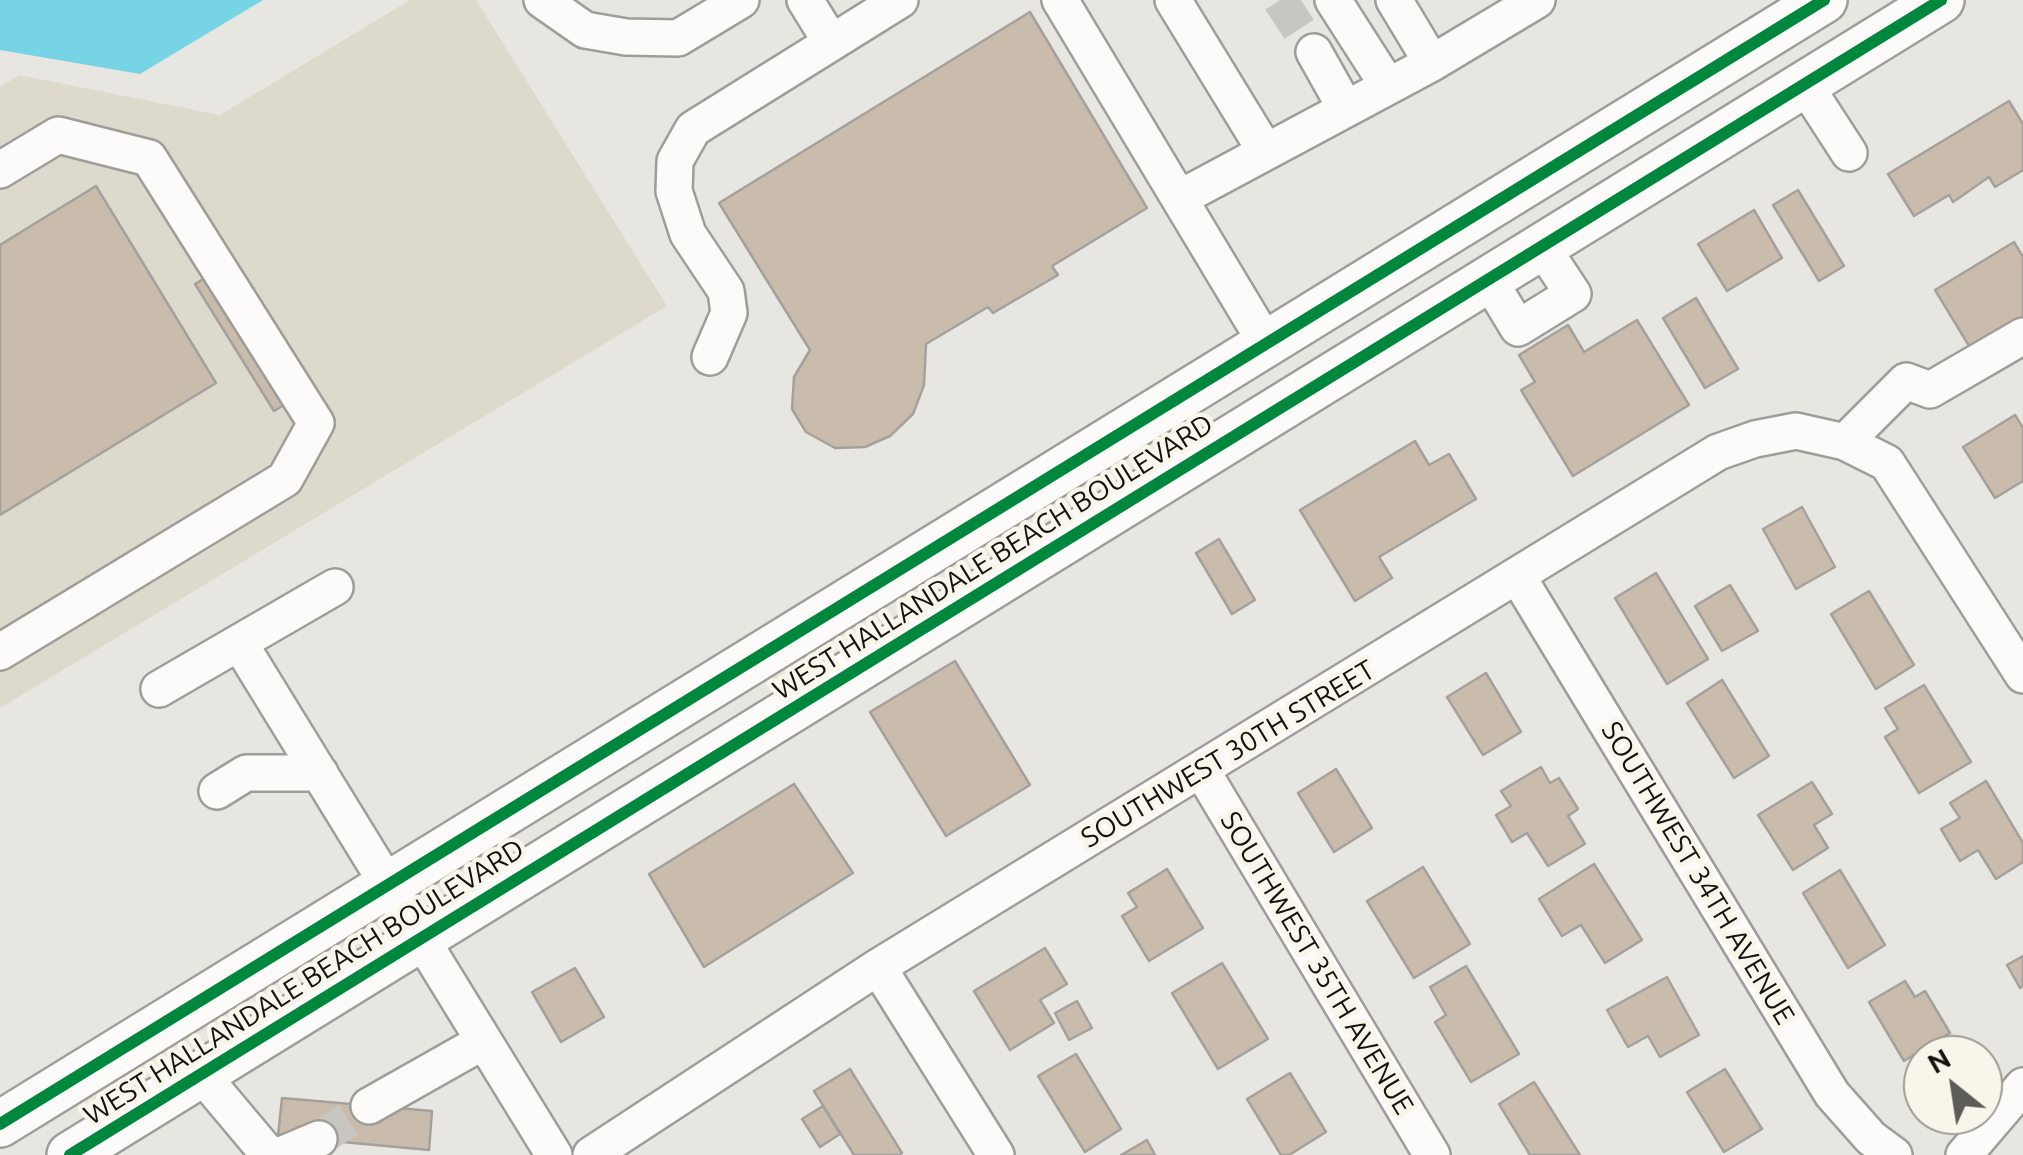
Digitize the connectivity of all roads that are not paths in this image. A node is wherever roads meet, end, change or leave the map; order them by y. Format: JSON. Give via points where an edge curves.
{"nodes":[{"id":1,"x":542,"y":0,"type":"edge"},
{"id":2,"x":741,"y":0,"type":"edge"},
{"id":3,"x":805,"y":0,"type":"edge"},
{"id":4,"x":900,"y":0,"type":"edge"},
{"id":5,"x":1060,"y":0,"type":"edge"},
{"id":6,"x":1172,"y":0,"type":"edge"},
{"id":7,"x":1333,"y":0,"type":"edge"},
{"id":8,"x":1394,"y":0,"type":"edge"},
{"id":9,"x":1537,"y":0,"type":"edge"},
{"id":10,"x":1824,"y":0,"type":"edge"},
{"id":11,"x":1942,"y":0,"type":"edge"},
{"id":12,"x":832,"y":42,"type":"junction"},
{"id":13,"x":1314,"y":52,"type":"tunnel mouth"},
{"id":14,"x":1432,"y":63,"type":"junction"},
{"id":15,"x":1805,"y":84,"type":"junction"},
{"id":16,"x":1388,"y":86,"type":"junction"},
{"id":17,"x":1346,"y":109,"type":"junction"},
{"id":18,"x":1266,"y":152,"type":"junction"},
{"id":19,"x":1849,"y":153,"type":"dead end"},
{"id":20,"x":1564,"y":160,"type":"junction"},
{"id":21,"x":0,"y":170,"type":"edge"},
{"id":22,"x":1180,"y":198,"type":"junction"},
{"id":23,"x":2023,"y":336,"type":"edge"},
{"id":24,"x":1266,"y":344,"type":"junction"},
{"id":25,"x":710,"y":357,"type":"dead end"},
{"id":26,"x":1304,"y":394,"type":"junction"},
{"id":27,"x":1844,"y":442,"type":"junction"},
{"id":28,"x":1518,"y":577,"type":"junction"},
{"id":29,"x":334,"y":588,"type":"dead end"},
{"id":30,"x":988,"y":590,"type":"junction"},
{"id":31,"x":240,"y":644,"type":"junction"},
{"id":32,"x":0,"y":652,"type":"edge"},
{"id":33,"x":2023,"y":675,"type":"edge"},
{"id":34,"x":160,"y":689,"type":"dead end"},
{"id":35,"x":1202,"y":771,"type":"junction"},
{"id":36,"x":320,"y":773,"type":"junction"},
{"id":37,"x":217,"y":791,"type":"dead end"},
{"id":38,"x":389,"y":884,"type":"junction"},
{"id":39,"x":421,"y":939,"type":"junction"},
{"id":40,"x":878,"y":967,"type":"junction"},
{"id":41,"x":484,"y":1041,"type":"junction"},
{"id":42,"x":201,"y":1074,"type":"junction"},
{"id":43,"x":2023,"y":1086,"type":"edge"},
{"id":44,"x":369,"y":1106,"type":"tunnel mouth"},
{"id":45,"x":0,"y":1124,"type":"edge"},
{"id":46,"x":318,"y":1139,"type":"tunnel mouth"},
{"id":47,"x":70,"y":1155,"type":"edge"},
{"id":48,"x":269,"y":1155,"type":"edge"},
{"id":49,"x":281,"y":1155,"type":"edge"},
{"id":50,"x":554,"y":1155,"type":"edge"},
{"id":51,"x":591,"y":1155,"type":"edge"},
{"id":52,"x":996,"y":1155,"type":"edge"},
{"id":53,"x":1432,"y":1155,"type":"edge"},
{"id":54,"x":1894,"y":1155,"type":"edge"},
{"id":55,"x":1964,"y":1155,"type":"edge"}],
"edges":[{"from":1,"to":2,"type":"street","via":[[585,30],[626,38],[678,38]]},
{"from":3,"to":12,"type":"street"},
{"from":4,"to":12,"type":"street"},
{"from":5,"to":22,"type":"street"},
{"from":6,"to":18,"type":"street"},
{"from":7,"to":16,"type":"street"},
{"from":8,"to":14,"type":"street"},
{"from":9,"to":14,"type":"street"},
{"from":10,"to":20,"type":"main road","name":"WEST HALLANDALE BEACH BOULEVARD"},
{"from":11,"to":15,"type":"main road","name":"WEST HALLANDALE BEACH BOULEVARD"},
{"from":12,"to":25,"type":"street","via":[[693,129],[675,162],[674,191],[688,234],[726,291],[730,313]]},
{"from":13,"to":17,"type":"street"},
{"from":14,"to":16,"type":"street"},
{"from":15,"to":19,"type":"street"},
{"from":15,"to":26,"type":"main road","name":"WEST HALLANDALE BEACH BOULEVARD"},
{"from":16,"to":17,"type":"street"},
{"from":17,"to":18,"type":"street"},
{"from":18,"to":22,"type":"street"},
{"from":20,"to":24,"type":"main road","name":"WEST HALLANDALE BEACH BOULEVARD"},
{"from":20,"to":26,"type":"main road","via":[[1522,220],[1337,334]]},
{"from":21,"to":32,"type":"street","via":[[58,135],[149,158],[316,423],[285,479]]},
{"from":22,"to":24,"type":"street"},
{"from":23,"to":27,"type":"street","via":[[1930,390],[1906,381]]},
{"from":24,"to":30,"type":"main road","via":[[1216,418],[1028,534]]},
{"from":24,"to":38,"type":"main road","name":"WEST HALLANDALE BEACH BOULEVARD"},
{"from":26,"to":30,"type":"main road","name":"WEST HALLANDALE BEACH BOULEVARD"},
{"from":27,"to":28,"type":"street","name":"SOUTHWEST 30TH STREET","via":[[1796,431],[1718,452]]},
{"from":27,"to":33,"type":"street","name":"SOUTHWEST 30TH STREET","via":[[1887,463]]},
{"from":28,"to":35,"type":"street","name":"SOUTHWEST 30TH STREET"},
{"from":28,"to":54,"type":"street","name":"SOUTHWEST 34TH AVENUE","via":[[1832,1094]]},
{"from":29,"to":31,"type":"street"},
{"from":30,"to":39,"type":"main road","name":"WEST HALLANDALE BEACH BOULEVARD"},
{"from":31,"to":34,"type":"street"},
{"from":31,"to":36,"type":"street"},
{"from":35,"to":40,"type":"street","name":"SOUTHWEST 30TH STREET"},
{"from":35,"to":53,"type":"street","name":"SOUTHWEST 35TH AVENUE"},
{"from":36,"to":37,"type":"street","via":[[246,773]]},
{"from":36,"to":38,"type":"street"},
{"from":38,"to":39,"type":"street"},
{"from":38,"to":45,"type":"main road","name":"WEST HALLANDALE BEACH BOULEVARD"},
{"from":39,"to":41,"type":"street"},
{"from":39,"to":42,"type":"main road","name":"WEST HALLANDALE BEACH BOULEVARD"},
{"from":40,"to":51,"type":"street","name":"SOUTHWEST 30TH STREET"},
{"from":40,"to":52,"type":"street"},
{"from":41,"to":44,"type":"street"},
{"from":41,"to":50,"type":"street"},
{"from":42,"to":47,"type":"main road","name":"WEST HALLANDALE BEACH BOULEVARD"},
{"from":42,"to":48,"type":"street"},
{"from":43,"to":55,"type":"street"},
{"from":46,"to":49,"type":"street"}]}
